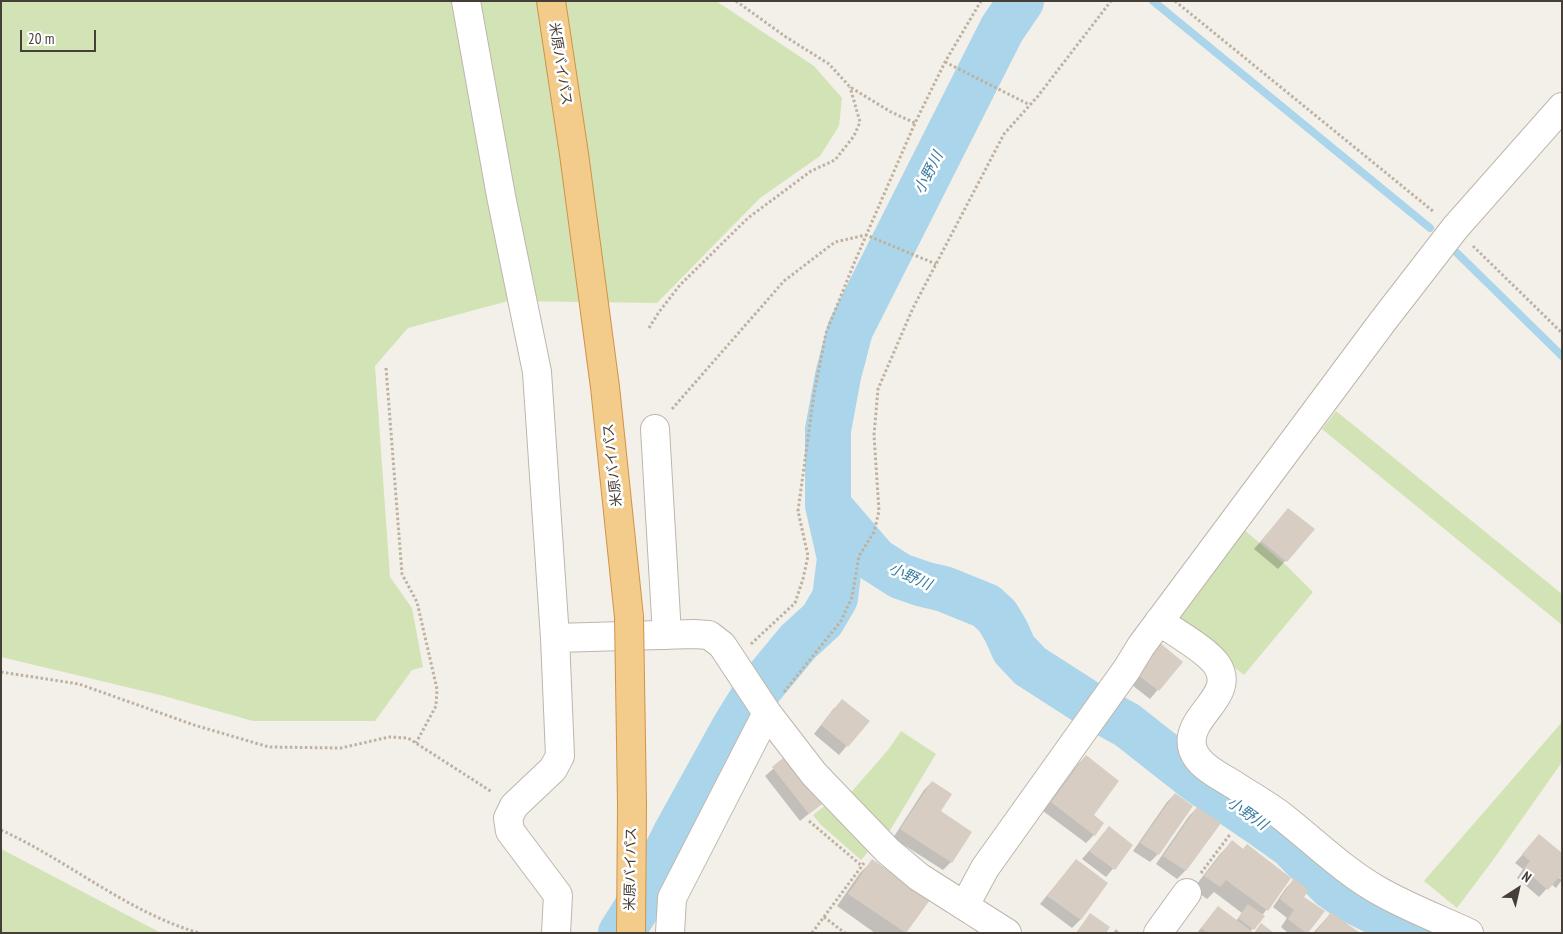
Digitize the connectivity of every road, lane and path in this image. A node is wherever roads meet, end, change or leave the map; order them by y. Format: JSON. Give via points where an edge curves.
{"nodes":[{"id":1,"x":466,"y":1,"type":"edge"},
{"id":2,"x":551,"y":1,"type":"edge"},
{"id":3,"x":736,"y":1,"type":"edge"},
{"id":4,"x":981,"y":1,"type":"edge"},
{"id":5,"x":1111,"y":1,"type":"edge"},
{"id":6,"x":1175,"y":1,"type":"edge"},
{"id":7,"x":945,"y":62,"type":"junction"},
{"id":8,"x":850,"y":86,"type":"junction"},
{"id":9,"x":1030,"y":105,"type":"junction"},
{"id":10,"x":1562,"y":107,"type":"edge"},
{"id":11,"x":915,"y":123,"type":"junction"},
{"id":12,"x":1454,"y":228,"type":"junction"},
{"id":13,"x":866,"y":235,"type":"junction"},
{"id":14,"x":936,"y":264,"type":"junction"},
{"id":15,"x":649,"y":328,"type":"dead end"},
{"id":16,"x":1562,"y":333,"type":"edge"},
{"id":17,"x":386,"y":368,"type":"dead end"},
{"id":18,"x":655,"y":429,"type":"joint"},
{"id":19,"x":1159,"y":621,"type":"junction"},
{"id":20,"x":667,"y":635,"type":"junction"},
{"id":21,"x":555,"y":638,"type":"junction"},
{"id":22,"x":738,"y":671,"type":"junction"},
{"id":23,"x":1,"y":672,"type":"edge"},
{"id":24,"x":764,"y":710,"type":"junction"},
{"id":25,"x":416,"y":743,"type":"junction"},
{"id":26,"x":514,"y":806,"type":"junction"},
{"id":27,"x":809,"y":821,"type":"dead end"},
{"id":28,"x":1,"y":830,"type":"edge"},
{"id":29,"x":1231,"y":833,"type":"dead end"},
{"id":30,"x":880,"y":842,"type":"junction"},
{"id":31,"x":862,"y":867,"type":"junction"},
{"id":32,"x":1187,"y":893,"type":"joint"},
{"id":33,"x":965,"y":905,"type":"junction"},
{"id":34,"x":824,"y":917,"type":"junction"},
{"id":35,"x":198,"y":933,"type":"edge"},
{"id":36,"x":556,"y":933,"type":"edge"},
{"id":37,"x":631,"y":933,"type":"edge"},
{"id":38,"x":670,"y":933,"type":"edge"},
{"id":39,"x":812,"y":933,"type":"edge"},
{"id":40,"x":845,"y":933,"type":"edge"},
{"id":41,"x":1007,"y":933,"type":"edge"},
{"id":42,"x":1158,"y":933,"type":"edge"},
{"id":43,"x":1469,"y":933,"type":"edge"}],
"edges":[{"from":1,"to":21,"type":"street","via":[[536,372]]},
{"from":2,"to":37,"type":"highway","name":"米原バイパス","bridge":true,"via":[[605,387],[629,617]]},
{"from":3,"to":8,"type":"path","via":[[830,64]]},
{"from":4,"to":7,"type":"path"},
{"from":5,"to":9,"type":"path"},
{"from":6,"to":12,"type":"path"},
{"from":7,"to":9,"type":"path"},
{"from":7,"to":11,"type":"path"},
{"from":8,"to":11,"type":"path"},
{"from":8,"to":15,"type":"path","via":[[860,122],[854,136],[835,160],[811,171],[748,218],[680,285]]},
{"from":9,"to":14,"type":"path","via":[[1004,134]]},
{"from":10,"to":12,"type":"street"},
{"from":11,"to":13,"type":"path"},
{"from":12,"to":16,"type":"path"},
{"from":12,"to":19,"type":"street"},
{"from":13,"to":14,"type":"path"},
{"from":13,"to":18,"type":"path","via":[[835,242],[784,281]]},
{"from":13,"to":22,"type":"path","via":[[826,333],[814,394],[798,511],[808,556],[803,579],[795,603]]},
{"from":14,"to":24,"type":"path","via":[[878,389],[874,435],[879,510],[874,532],[859,556],[852,597],[841,621]]},
{"from":17,"to":25,"type":"path","via":[[402,574],[417,602],[437,689],[436,706]]},
{"from":18,"to":20,"type":"street"},
{"from":19,"to":33,"type":"street","via":[[985,868]]},
{"from":19,"to":43,"type":"street","via":[[1203,652],[1216,664],[1223,680],[1218,694],[1192,734],[1193,750],[1204,765],[1282,816],[1354,875],[1383,893]]},
{"from":20,"to":21,"type":"street"},
{"from":20,"to":22,"type":"street","via":[[709,636],[722,645]]},
{"from":21,"to":26,"type":"street","via":[[560,756],[553,769]]},
{"from":22,"to":24,"type":"street"},
{"from":23,"to":25,"type":"path","via":[[79,684],[269,747],[341,748],[390,737],[408,738]]},
{"from":24,"to":30,"type":"street","via":[[814,774]]},
{"from":24,"to":38,"type":"street","via":[[672,898]]},
{"from":25,"to":26,"type":"path"},
{"from":26,"to":36,"type":"street","via":[[508,818],[510,831],[558,895]]},
{"from":27,"to":31,"type":"path"},
{"from":28,"to":35,"type":"path","via":[[26,841],[140,909]]},
{"from":29,"to":32,"type":"path"},
{"from":30,"to":31,"type":"path"},
{"from":30,"to":33,"type":"street","via":[[919,877]]},
{"from":31,"to":34,"type":"path"},
{"from":32,"to":42,"type":"street"},
{"from":33,"to":41,"type":"street"},
{"from":34,"to":39,"type":"path"},
{"from":34,"to":40,"type":"path"}]}
